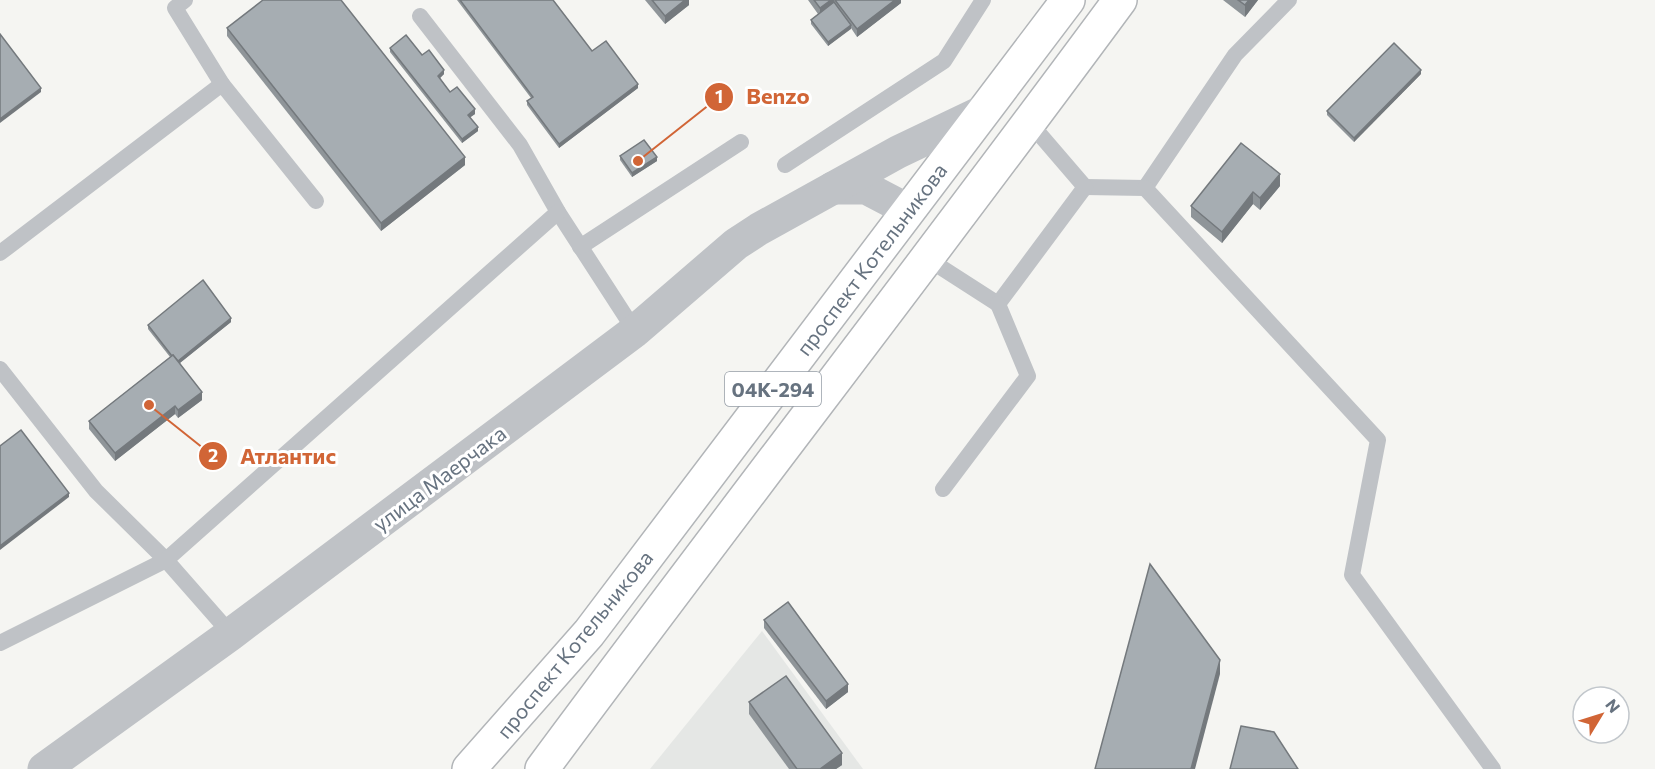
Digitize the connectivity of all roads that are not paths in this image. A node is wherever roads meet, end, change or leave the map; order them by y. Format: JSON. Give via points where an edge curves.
{"nodes":[{"id":1,"x":185,"y":0,"type":"edge"},
{"id":2,"x":983,"y":0,"type":"edge"},
{"id":3,"x":1068,"y":0,"type":"edge"},
{"id":4,"x":1120,"y":0,"type":"edge"},
{"id":5,"x":1289,"y":0,"type":"edge"},
{"id":6,"x":420,"y":16,"type":"dead end"},
{"id":7,"x":222,"y":84,"type":"junction"},
{"id":8,"x":984,"y":111,"type":"junction"},
{"id":9,"x":1030,"y":123,"type":"junction"},
{"id":10,"x":741,"y":142,"type":"dead end"},
{"id":11,"x":785,"y":165,"type":"dead end"},
{"id":12,"x":1085,"y":187,"type":"junction"},
{"id":13,"x":833,"y":188,"type":"junction"},
{"id":14,"x":1145,"y":188,"type":"junction"},
{"id":15,"x":315,"y":201,"type":"dead end"},
{"id":16,"x":908,"y":210,"type":"junction"},
{"id":17,"x":558,"y":212,"type":"junction"},
{"id":18,"x":580,"y":247,"type":"junction"},
{"id":19,"x":0,"y":253,"type":"edge"},
{"id":20,"x":928,"y":259,"type":"junction"},
{"id":21,"x":998,"y":304,"type":"junction"},
{"id":22,"x":634,"y":331,"type":"junction"},
{"id":23,"x":0,"y":369,"type":"edge"},
{"id":24,"x":943,"y":489,"type":"dead end"},
{"id":25,"x":166,"y":560,"type":"junction"},
{"id":26,"x":231,"y":634,"type":"junction"},
{"id":27,"x":0,"y":643,"type":"edge"},
{"id":28,"x":44,"y":769,"type":"edge"},
{"id":29,"x":469,"y":769,"type":"edge"},
{"id":30,"x":542,"y":769,"type":"edge"},
{"id":31,"x":1493,"y":769,"type":"edge"}],
"edges":[{"from":1,"to":7,"type":"lane","via":[[175,8]]},
{"from":2,"to":11,"type":"lane","via":[[944,62]]},
{"from":3,"to":8,"type":"highway","name":"проспект Котельникова","number":"04К-294"},
{"from":4,"to":9,"type":"highway","number":"04К-294"},
{"from":5,"to":14,"type":"lane","via":[[1235,55]]},
{"from":6,"to":17,"type":"lane","via":[[520,145]]},
{"from":7,"to":15,"type":"lane"},
{"from":7,"to":19,"type":"lane"},
{"from":8,"to":13,"type":"street","name":"улица Маерчака"},
{"from":8,"to":16,"type":"highway","name":"проспект Котельникова","number":"04К-294"},
{"from":9,"to":12,"type":"lane"},
{"from":9,"to":20,"type":"highway","number":"04К-294"},
{"from":10,"to":18,"type":"lane"},
{"from":12,"to":14,"type":"lane"},
{"from":12,"to":21,"type":"lane"},
{"from":13,"to":16,"type":"street","via":[[866,188]]},
{"from":13,"to":22,"type":"street","name":"улица Маерчака","via":[[736,244]]},
{"from":14,"to":31,"type":"lane","via":[[1378,440],[1352,575]]},
{"from":16,"to":29,"type":"highway","name":"проспект Котельникова","number":"04К-294","via":[[589,633]]},
{"from":17,"to":18,"type":"lane"},
{"from":17,"to":25,"type":"lane"},
{"from":18,"to":22,"type":"lane"},
{"from":20,"to":21,"type":"lane"},
{"from":20,"to":30,"type":"highway","number":"04К-294"},
{"from":21,"to":24,"type":"lane","via":[[1028,376]]},
{"from":22,"to":26,"type":"street","name":"улица Маерчака"},
{"from":23,"to":25,"type":"lane","via":[[96,490]]},
{"from":25,"to":26,"type":"lane"},
{"from":25,"to":27,"type":"lane"},
{"from":26,"to":28,"type":"street","name":"улица Маерчака"}]}
